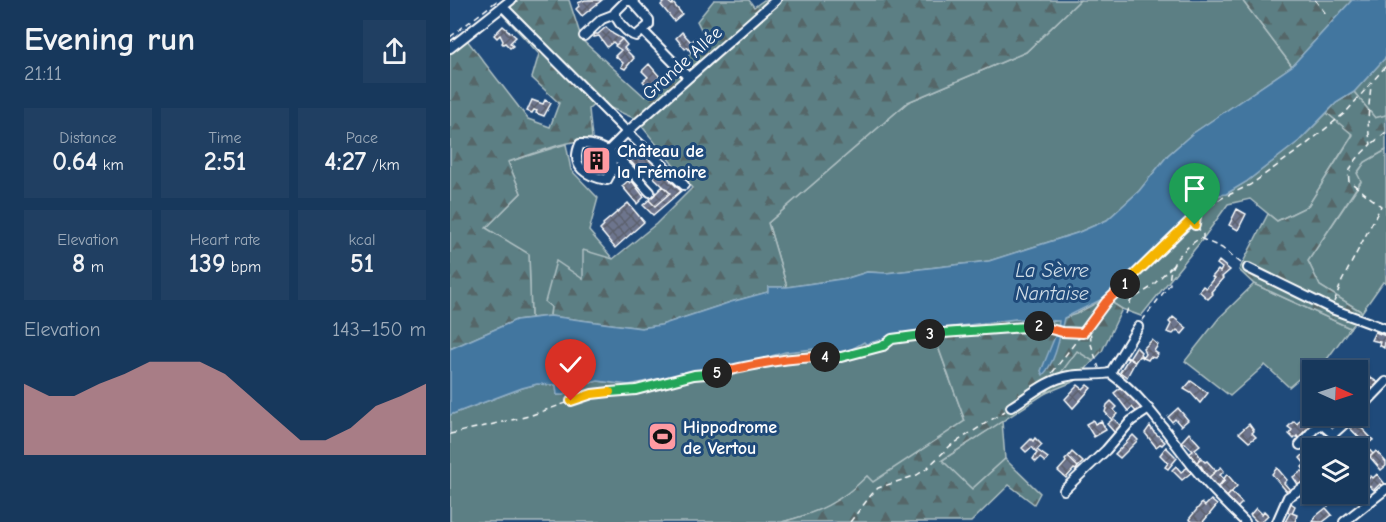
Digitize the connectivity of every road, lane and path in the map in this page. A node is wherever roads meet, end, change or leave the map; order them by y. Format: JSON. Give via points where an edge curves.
{"nodes":[{"id":1,"x":511,"y":0,"type":"edge"},
{"id":2,"x":776,"y":0,"type":"edge"},
{"id":3,"x":1315,"y":0,"type":"edge"},
{"id":4,"x":500,"y":3,"type":"edge"},
{"id":5,"x":1326,"y":14,"type":"dead end"},
{"id":6,"x":615,"y":15,"type":"junction"},
{"id":7,"x":643,"y":31,"type":"junction"},
{"id":8,"x":584,"y":36,"type":"dead end"},
{"id":9,"x":450,"y":37,"type":"edge"},
{"id":10,"x":450,"y":48,"type":"edge"},
{"id":11,"x":1386,"y":66,"type":"edge"},
{"id":12,"x":688,"y":77,"type":"junction"},
{"id":13,"x":1371,"y":86,"type":"junction"},
{"id":14,"x":627,"y":132,"type":"junction"},
{"id":15,"x":1386,"y":132,"type":"edge"},
{"id":16,"x":1371,"y":144,"type":"junction"},
{"id":17,"x":609,"y":150,"type":"junction"},
{"id":18,"x":684,"y":185,"type":"dead end"},
{"id":19,"x":650,"y":192,"type":"dead end"},
{"id":20,"x":1196,"y":215,"type":"junction"},
{"id":21,"x":1203,"y":239,"type":"junction"},
{"id":22,"x":1172,"y":265,"type":"junction"},
{"id":23,"x":1248,"y":268,"type":"joint"},
{"id":24,"x":1332,"y":309,"type":"junction"},
{"id":25,"x":1126,"y":314,"type":"dead end"},
{"id":26,"x":1090,"y":322,"type":"junction"},
{"id":27,"x":1138,"y":327,"type":"joint"},
{"id":28,"x":1386,"y":329,"type":"edge"},
{"id":29,"x":1083,"y":333,"type":"junction"},
{"id":30,"x":1100,"y":371,"type":"dead end"},
{"id":31,"x":1110,"y":373,"type":"junction"},
{"id":32,"x":1051,"y":374,"type":"dead end"},
{"id":33,"x":1386,"y":382,"type":"edge"},
{"id":34,"x":565,"y":388,"type":"dead end"},
{"id":35,"x":571,"y":401,"type":"junction"},
{"id":36,"x":1368,"y":401,"type":"edge"},
{"id":37,"x":1011,"y":407,"type":"joint"},
{"id":38,"x":1149,"y":409,"type":"junction"},
{"id":39,"x":1342,"y":426,"type":"edge"},
{"id":40,"x":450,"y":434,"type":"edge"},
{"id":41,"x":1333,"y":434,"type":"junction"},
{"id":42,"x":1333,"y":438,"type":"edge"},
{"id":43,"x":1300,"y":445,"type":"dead end"},
{"id":44,"x":1302,"y":488,"type":"edge"},
{"id":45,"x":1386,"y":489,"type":"edge"},
{"id":46,"x":1064,"y":490,"type":"dead end"},
{"id":47,"x":1368,"y":503,"type":"edge"},
{"id":48,"x":1367,"y":504,"type":"edge"},
{"id":49,"x":850,"y":522,"type":"edge"},
{"id":50,"x":1245,"y":522,"type":"edge"},
{"id":51,"x":1277,"y":522,"type":"edge"},
{"id":52,"x":1344,"y":522,"type":"edge"}],
"edges":[{"from":1,"to":4,"type":"street"},
{"from":2,"to":12,"type":"street","name":"Grande Allée"},
{"from":3,"to":5,"type":"path"},
{"from":4,"to":9,"type":"path"},
{"from":4,"to":10,"type":"street"},
{"from":4,"to":14,"type":"street"},
{"from":6,"to":7,"type":"street","via":[[632,35]]},
{"from":6,"to":7,"type":"street","via":[[626,1],[632,1],[649,20]]},
{"from":6,"to":8,"type":"street","via":[[602,19]]},
{"from":7,"to":12,"type":"street"},
{"from":11,"to":13,"type":"path"},
{"from":12,"to":14,"type":"street","name":"Grande Allée"},
{"from":13,"to":16,"type":"path"},
{"from":13,"to":20,"type":"path","via":[[1303,147],[1250,185]]},
{"from":14,"to":17,"type":"street","name":"Grande Allée"},
{"from":14,"to":18,"type":"street"},
{"from":15,"to":16,"type":"path"},
{"from":16,"to":24,"type":"path","via":[[1350,167],[1348,181],[1381,206]]},
{"from":17,"to":17,"type":"street","via":[[590,143],[580,144],[575,154],[578,165],[591,177],[607,180],[613,169]]},
{"from":17,"to":19,"type":"street"},
{"from":20,"to":21,"type":"path","via":[[1195,225]]},
{"from":20,"to":26,"type":"path"},
{"from":21,"to":22,"type":"path","via":[[1186,248]]},
{"from":21,"to":23,"type":"path"},
{"from":22,"to":25,"type":"path","via":[[1150,288],[1131,300]]},
{"from":22,"to":27,"type":"path","via":[[1170,284]]},
{"from":23,"to":24,"type":"street"},
{"from":24,"to":28,"type":"street"},
{"from":26,"to":29,"type":"path"},
{"from":26,"to":30,"type":"path","via":[[1091,344]]},
{"from":27,"to":31,"type":"street"},
{"from":29,"to":32,"type":"path"},
{"from":29,"to":35,"type":"path","via":[[1037,326],[936,333],[892,339],[883,346],[841,357],[769,361]]},
{"from":31,"to":37,"type":"street","via":[[1053,380]]},
{"from":31,"to":38,"type":"street"},
{"from":33,"to":36,"type":"street"},
{"from":34,"to":35,"type":"path"},
{"from":35,"to":40,"type":"path","via":[[529,416]]},
{"from":37,"to":49,"type":"path","via":[[950,446],[917,475],[878,488]]},
{"from":38,"to":46,"type":"street","via":[[1131,421]]},
{"from":38,"to":50,"type":"street","via":[[1201,477]]},
{"from":39,"to":41,"type":"street"},
{"from":41,"to":42,"type":"street"},
{"from":41,"to":43,"type":"street","via":[[1321,424]]},
{"from":44,"to":51,"type":"street","via":[[1288,497]]},
{"from":45,"to":47,"type":"street"},
{"from":48,"to":52,"type":"street"}]}
